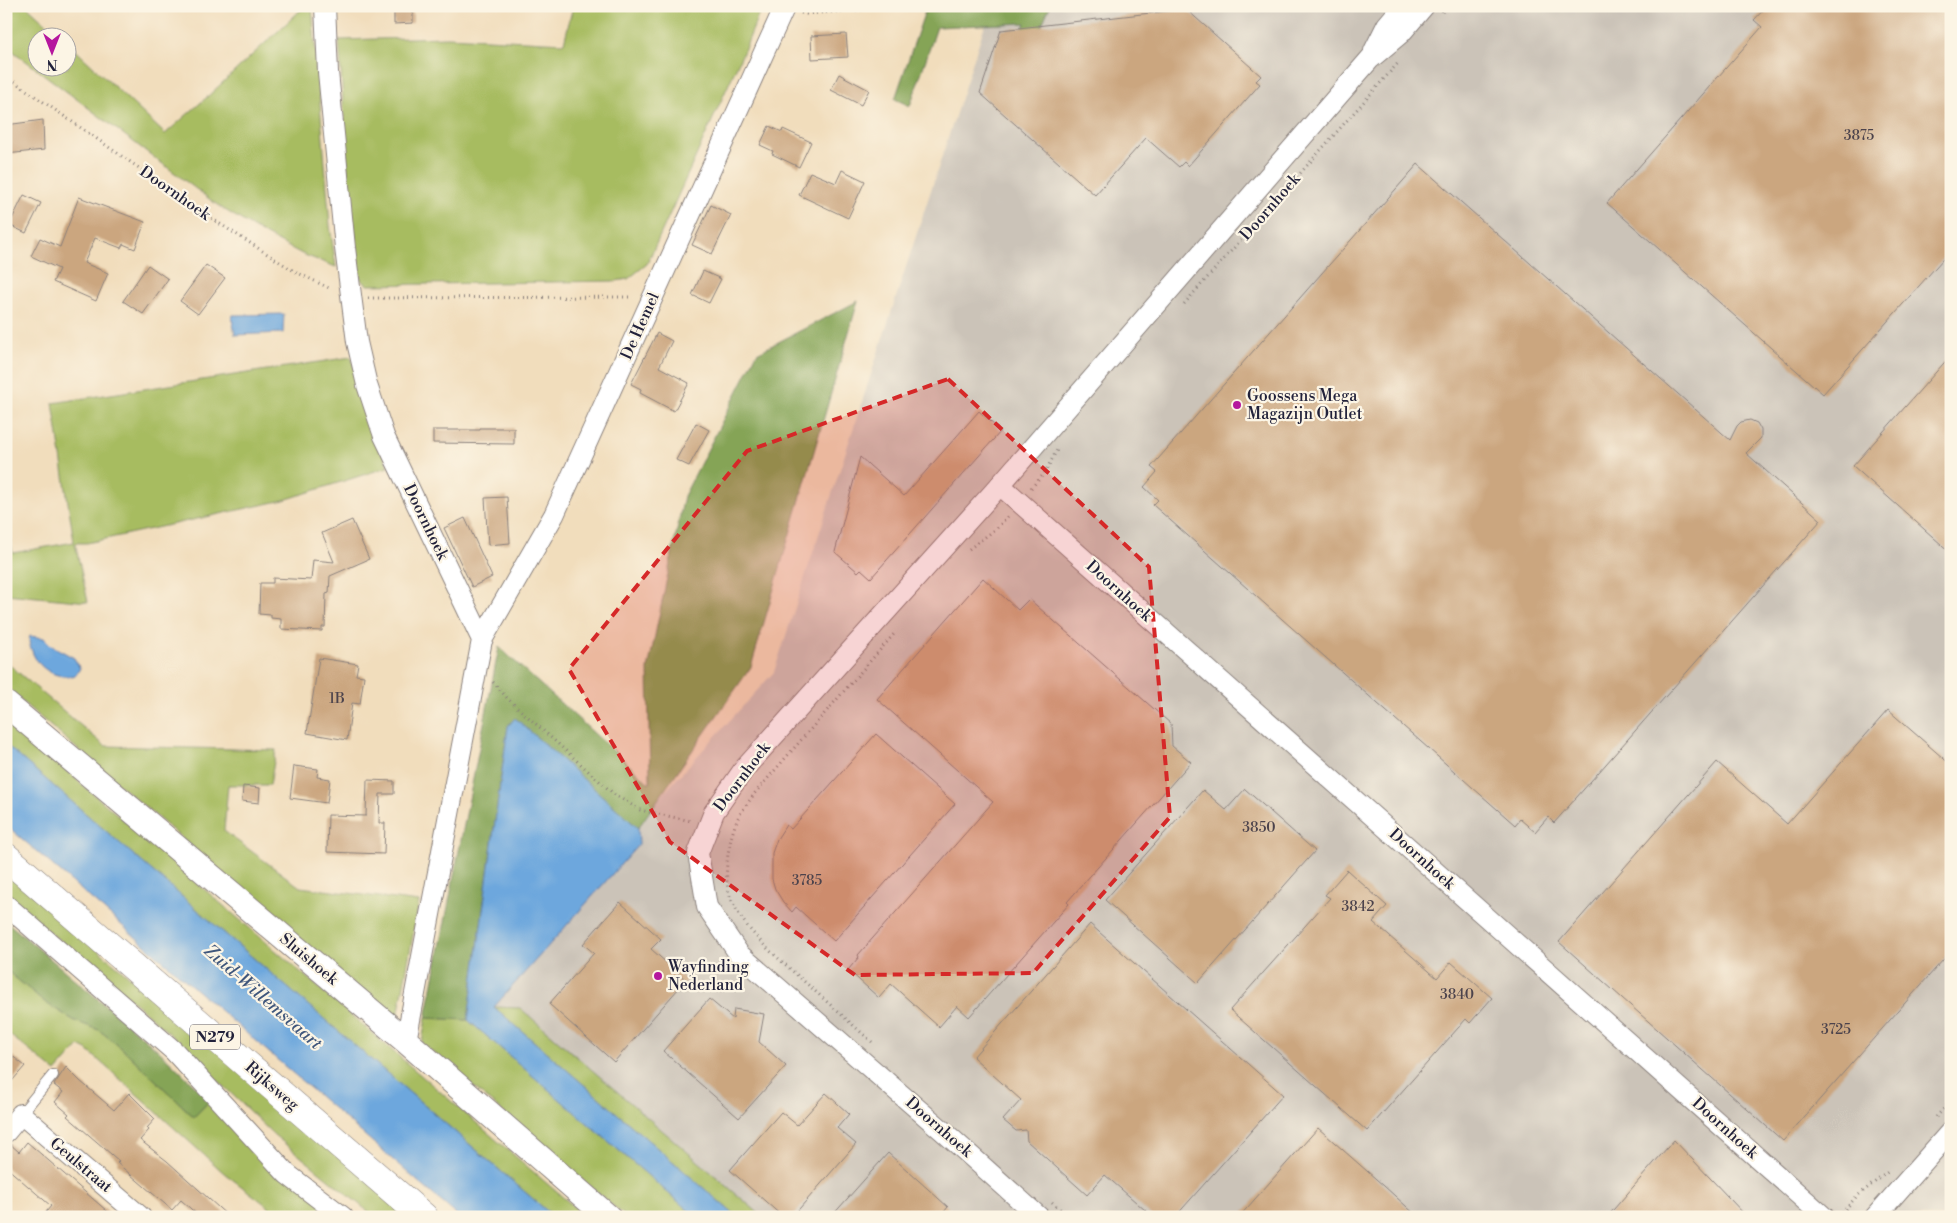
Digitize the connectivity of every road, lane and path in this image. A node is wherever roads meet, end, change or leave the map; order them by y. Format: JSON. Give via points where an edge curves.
{"nodes":[{"id":1,"x":325,"y":6,"type":"edge"},
{"id":2,"x":910,"y":6,"type":"edge"},
{"id":3,"x":1403,"y":6,"type":"edge"},
{"id":4,"x":1447,"y":6,"type":"edge"},
{"id":5,"x":784,"y":8,"type":"edge"},
{"id":6,"x":1433,"y":10,"type":"edge"},
{"id":7,"x":1401,"y":58,"type":"dead end"},
{"id":8,"x":1370,"y":59,"type":"junction"},
{"id":9,"x":6,"y":76,"type":"edge"},
{"id":10,"x":653,"y":297,"type":"junction"},
{"id":11,"x":351,"y":298,"type":"junction"},
{"id":12,"x":1184,"y":305,"type":"dead end"},
{"id":13,"x":1059,"y":446,"type":"dead end"},
{"id":14,"x":1000,"y":485,"type":"junction"},
{"id":15,"x":1019,"y":502,"type":"junction"},
{"id":16,"x":964,"y":553,"type":"dead end"},
{"id":17,"x":899,"y":628,"type":"dead end"},
{"id":18,"x":482,"y":640,"type":"junction"},
{"id":19,"x":477,"y":664,"type":"junction"},
{"id":20,"x":6,"y":704,"type":"edge"},
{"id":21,"x":709,"y":825,"type":"junction"},
{"id":22,"x":6,"y":857,"type":"edge"},
{"id":23,"x":6,"y":905,"type":"edge"},
{"id":24,"x":406,"y":1041,"type":"junction"},
{"id":25,"x":878,"y":1048,"type":"dead end"},
{"id":26,"x":52,"y":1075,"type":"dead end"},
{"id":27,"x":1951,"y":1101,"type":"edge"},
{"id":28,"x":21,"y":1114,"type":"junction"},
{"id":29,"x":1932,"y":1122,"type":"dead end"},
{"id":30,"x":1951,"y":1131,"type":"edge"},
{"id":31,"x":6,"y":1132,"type":"edge"},
{"id":32,"x":1895,"y":1164,"type":"dead end"},
{"id":33,"x":1047,"y":1197,"type":"dead end"},
{"id":34,"x":141,"y":1217,"type":"edge"},
{"id":35,"x":343,"y":1217,"type":"edge"},
{"id":36,"x":424,"y":1217,"type":"edge"},
{"id":37,"x":608,"y":1217,"type":"edge"},
{"id":38,"x":1039,"y":1217,"type":"edge"},
{"id":39,"x":1069,"y":1217,"type":"edge"},
{"id":40,"x":1824,"y":1217,"type":"edge"},
{"id":41,"x":1838,"y":1217,"type":"edge"},
{"id":42,"x":1875,"y":1217,"type":"edge"}],
"edges":[{"from":1,"to":11,"type":"street","name":"Doornhoek","via":[[328,72]]},
{"from":2,"to":5,"type":"path","via":[[806,14]]},
{"from":3,"to":8,"type":"street","name":"Doornhoek","via":[[1387,25]]},
{"from":4,"to":6,"type":"path"},
{"from":5,"to":10,"type":"street","name":"De Hemel"},
{"from":6,"to":8,"type":"street","name":"Doornhoek"},
{"from":7,"to":12,"type":"path","name":"Doornhoek"},
{"from":8,"to":14,"type":"street","name":"Doornhoek"},
{"from":9,"to":11,"type":"path","name":"Doornhoek","via":[[294,272]]},
{"from":10,"to":11,"type":"path"},
{"from":10,"to":18,"type":"street","name":"De Hemel","via":[[554,515]]},
{"from":11,"to":18,"type":"street","name":"Doornhoek","via":[[367,385],[384,436]]},
{"from":13,"to":15,"type":"path","via":[[1044,474]]},
{"from":14,"to":15,"type":"street","name":"Doornhoek"},
{"from":14,"to":21,"type":"street","name":"Doornhoek","via":[[744,769],[714,812]]},
{"from":15,"to":16,"type":"path","via":[[996,530]]},
{"from":15,"to":40,"type":"street","name":"Doornhoek"},
{"from":17,"to":25,"type":"path","name":"Doornhoek","via":[[754,794],[738,818],[729,845],[727,869],[729,892],[755,936]]},
{"from":18,"to":19,"type":"street"},
{"from":19,"to":21,"type":"path","via":[[507,698],[615,795],[640,810]]},
{"from":19,"to":24,"type":"street"},
{"from":20,"to":24,"type":"street","name":"Sluishoek"},
{"from":21,"to":38,"type":"street","name":"Doornhoek","via":[[698,853],[706,907],[738,954]]},
{"from":22,"to":36,"type":"main road","name":"Rijksweg","number":"N279"},
{"from":23,"to":35,"type":"street","via":[[174,1051],[287,1174]]},
{"from":24,"to":37,"type":"street","name":"Sluishoek"},
{"from":26,"to":28,"type":"lane"},
{"from":27,"to":29,"type":"path"},
{"from":28,"to":31,"type":"street"},
{"from":28,"to":34,"type":"street","name":"Geulstraat"},
{"from":30,"to":42,"type":"street"},
{"from":32,"to":41,"type":"path"},
{"from":33,"to":39,"type":"path"}]}
